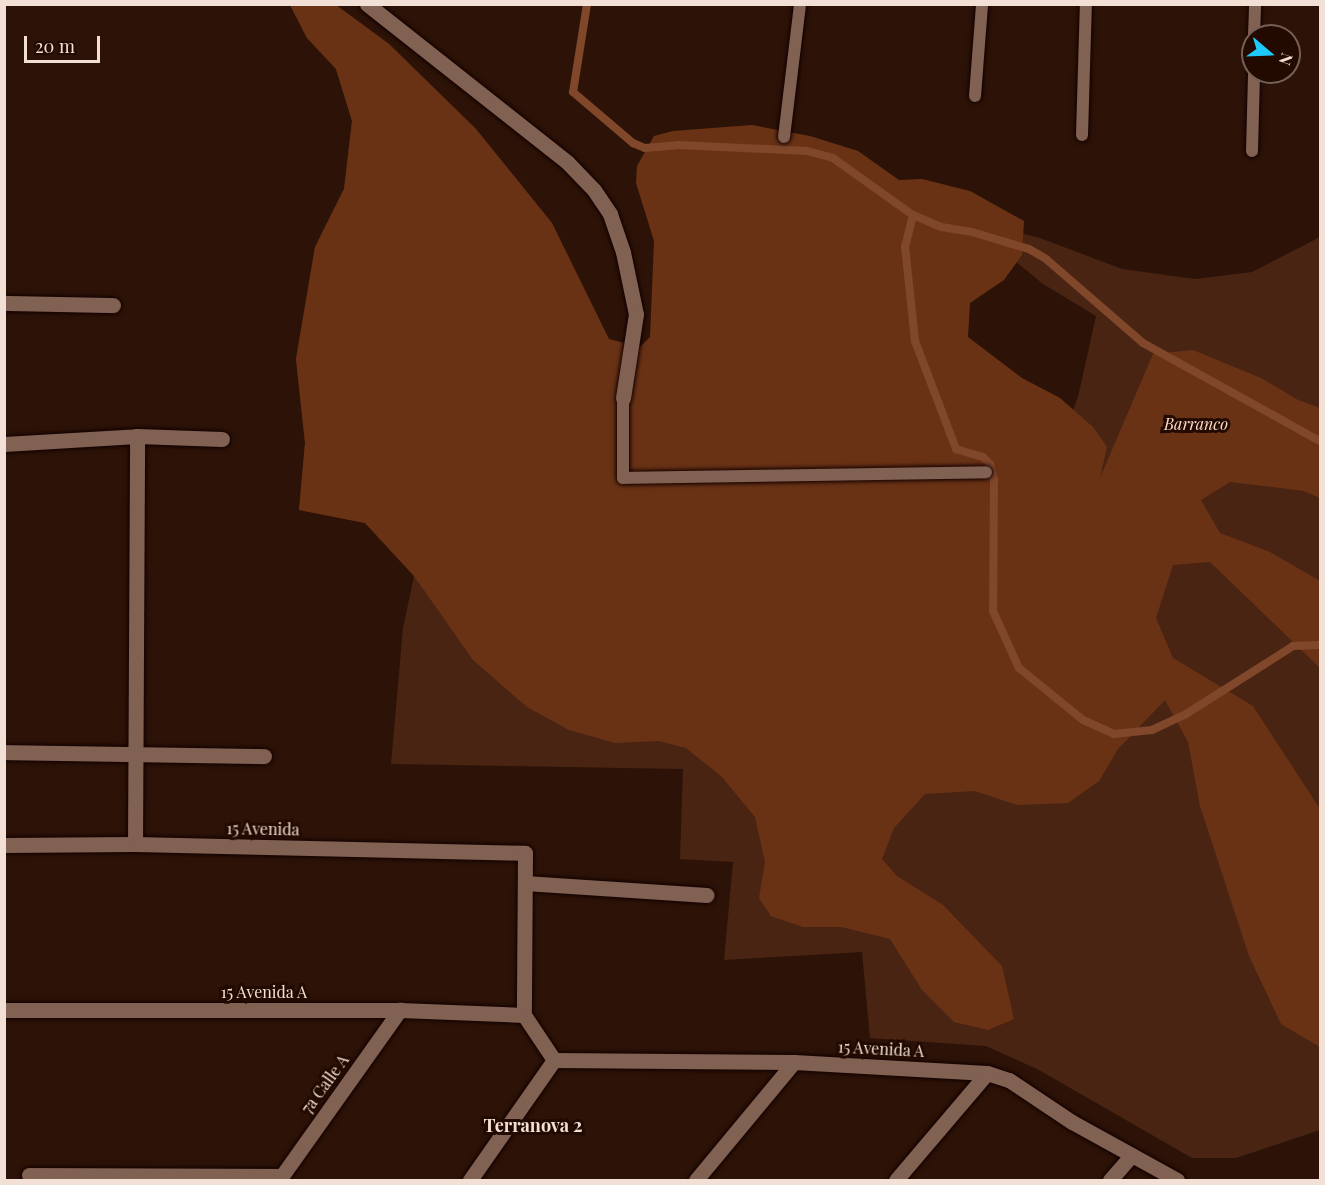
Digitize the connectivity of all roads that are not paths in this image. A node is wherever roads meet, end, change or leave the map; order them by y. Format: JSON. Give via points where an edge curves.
{"nodes":[{"id":1,"x":367,"y":4,"type":"edge"},
{"id":2,"x":800,"y":4,"type":"edge"},
{"id":3,"x":982,"y":4,"type":"edge"},
{"id":4,"x":1086,"y":4,"type":"edge"},
{"id":5,"x":1255,"y":4,"type":"edge"},
{"id":6,"x":1254,"y":24,"type":"edge"},
{"id":7,"x":1254,"y":84,"type":"edge"},
{"id":8,"x":975,"y":96,"type":"dead end"},
{"id":9,"x":1082,"y":135,"type":"dead end"},
{"id":10,"x":784,"y":136,"type":"dead end"},
{"id":11,"x":1252,"y":151,"type":"dead end"},
{"id":12,"x":4,"y":303,"type":"edge"},
{"id":13,"x":113,"y":305,"type":"dead end"},
{"id":14,"x":623,"y":398,"type":"joint"},
{"id":15,"x":137,"y":436,"type":"junction"},
{"id":16,"x":222,"y":439,"type":"dead end"},
{"id":17,"x":4,"y":444,"type":"edge"},
{"id":18,"x":986,"y":471,"type":"dead end"},
{"id":19,"x":4,"y":752,"type":"edge"},
{"id":20,"x":135,"y":756,"type":"junction"},
{"id":21,"x":264,"y":756,"type":"dead end"},
{"id":22,"x":135,"y":844,"type":"junction"},
{"id":23,"x":4,"y":845,"type":"edge"},
{"id":24,"x":525,"y":882,"type":"junction"},
{"id":25,"x":707,"y":895,"type":"dead end"},
{"id":26,"x":4,"y":1010,"type":"edge"},
{"id":27,"x":400,"y":1010,"type":"junction"},
{"id":28,"x":524,"y":1016,"type":"junction"},
{"id":29,"x":554,"y":1060,"type":"junction"},
{"id":30,"x":794,"y":1062,"type":"junction"},
{"id":31,"x":987,"y":1073,"type":"junction"},
{"id":32,"x":1132,"y":1155,"type":"junction"},
{"id":33,"x":29,"y":1175,"type":"dead end"},
{"id":34,"x":280,"y":1178,"type":"edge"},
{"id":35,"x":470,"y":1180,"type":"edge"},
{"id":36,"x":696,"y":1180,"type":"edge"},
{"id":37,"x":896,"y":1180,"type":"edge"},
{"id":38,"x":1110,"y":1180,"type":"edge"},
{"id":39,"x":1177,"y":1180,"type":"edge"}],
"edges":[{"from":1,"to":14,"type":"street","via":[[568,163],[610,214],[623,252],[636,314]]},
{"from":2,"to":10,"type":"lane"},
{"from":3,"to":8,"type":"lane"},
{"from":4,"to":9,"type":"lane"},
{"from":5,"to":6,"type":"lane"},
{"from":7,"to":11,"type":"lane"},
{"from":12,"to":13,"type":"street"},
{"from":14,"to":18,"type":"lane","via":[[623,478]]},
{"from":15,"to":16,"type":"street"},
{"from":15,"to":17,"type":"street"},
{"from":15,"to":20,"type":"street"},
{"from":19,"to":20,"type":"street"},
{"from":20,"to":21,"type":"street"},
{"from":20,"to":22,"type":"street"},
{"from":22,"to":23,"type":"street","name":"15 Avenida"},
{"from":22,"to":24,"type":"street","name":"15 Avenida","via":[[521,852],[527,856]]},
{"from":24,"to":25,"type":"street"},
{"from":24,"to":28,"type":"street"},
{"from":26,"to":27,"type":"street","name":"15 Avenida A"},
{"from":27,"to":28,"type":"street","name":"15 Avenida A"},
{"from":27,"to":34,"type":"street","name":"7a Calle A"},
{"from":28,"to":29,"type":"street"},
{"from":29,"to":30,"type":"street","name":"15 Avenida A"},
{"from":29,"to":35,"type":"street"},
{"from":30,"to":31,"type":"street","name":"15 Avenida A"},
{"from":30,"to":36,"type":"street"},
{"from":31,"to":32,"type":"street","name":"15 Avenida A","via":[[1009,1080],[1062,1116]]},
{"from":31,"to":37,"type":"street"},
{"from":32,"to":38,"type":"street"},
{"from":32,"to":39,"type":"street","name":"15 Avenida A"},
{"from":33,"to":34,"type":"street"}]}
